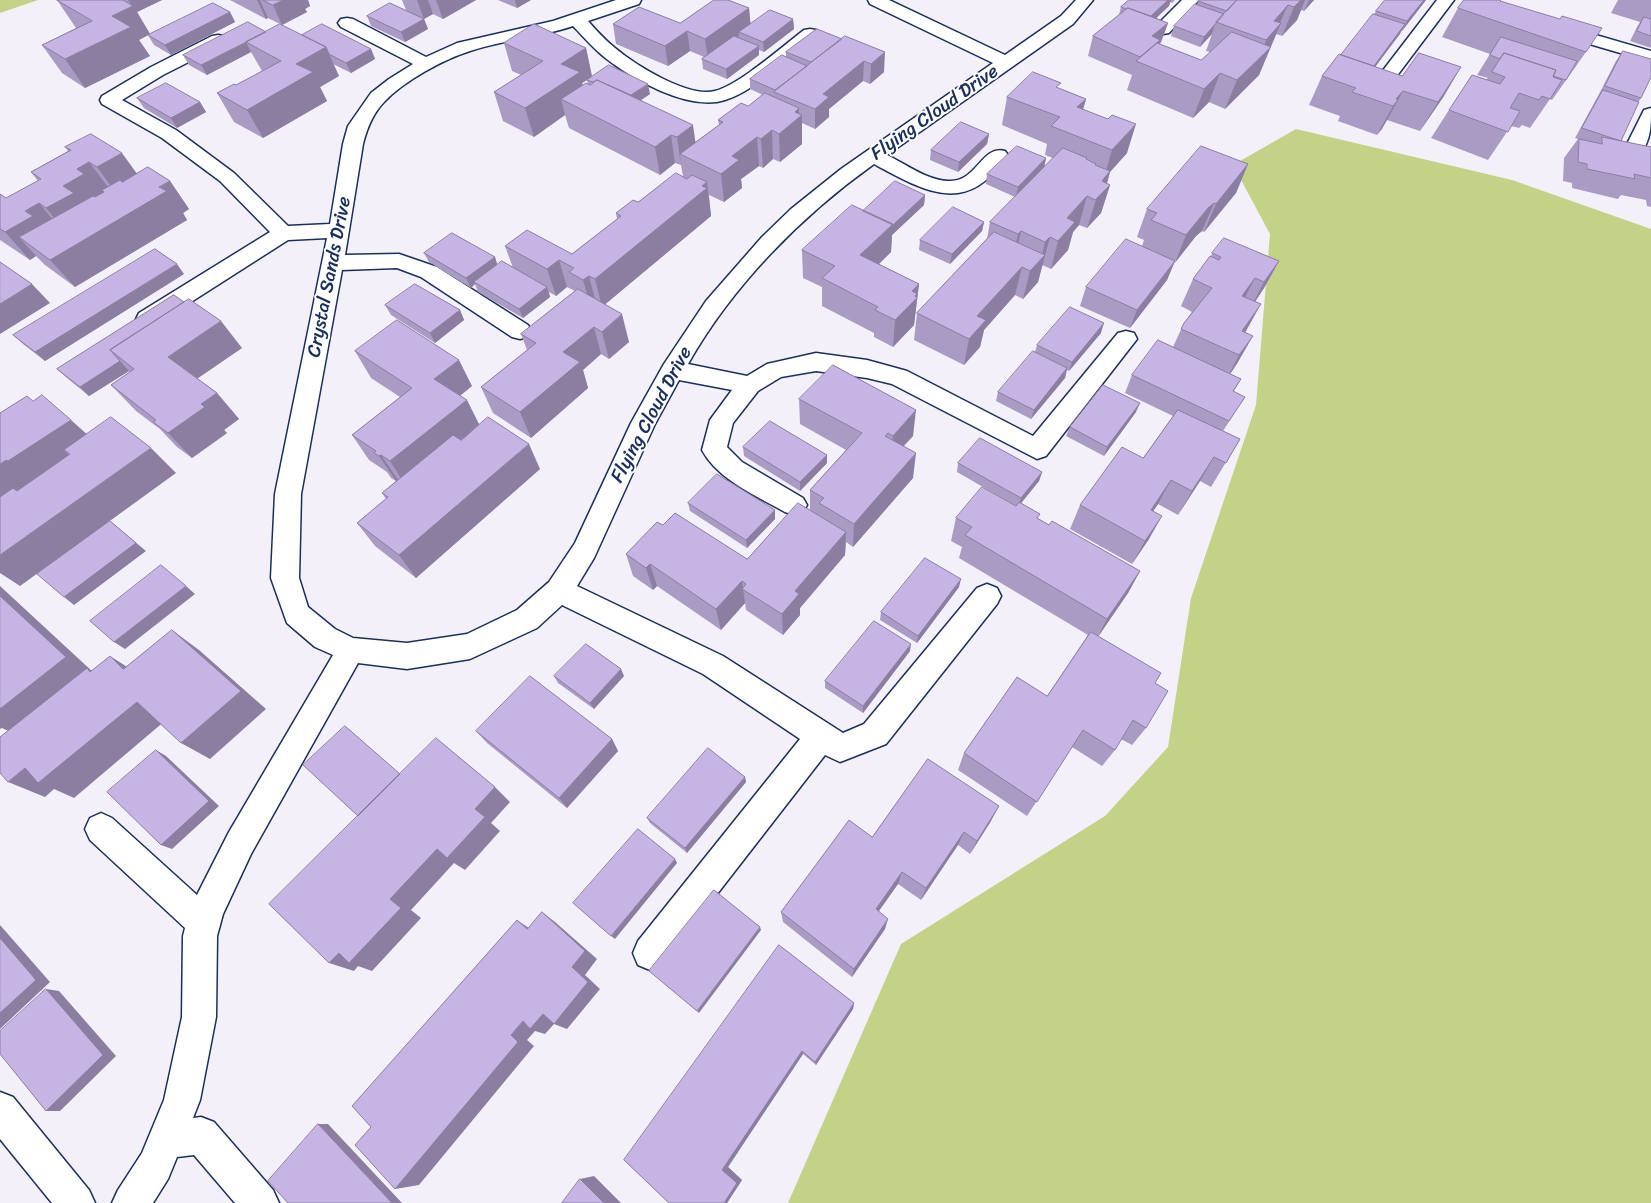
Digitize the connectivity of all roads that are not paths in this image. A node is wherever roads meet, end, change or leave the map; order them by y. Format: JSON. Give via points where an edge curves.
{"nodes":[{"id":1,"x":633,"y":0,"type":"edge"},
{"id":2,"x":876,"y":0,"type":"edge"},
{"id":3,"x":1085,"y":0,"type":"edge"},
{"id":4,"x":1191,"y":0,"type":"edge"},
{"id":5,"x":1446,"y":0,"type":"edge"},
{"id":6,"x":605,"y":4,"type":"edge"},
{"id":7,"x":577,"y":19,"type":"junction"},
{"id":8,"x":1540,"y":23,"type":"edge"},
{"id":9,"x":347,"y":24,"type":"dead end"},
{"id":10,"x":1162,"y":29,"type":"edge"},
{"id":11,"x":232,"y":34,"type":"edge"},
{"id":12,"x":810,"y":34,"type":"edge"},
{"id":13,"x":1651,"y":57,"type":"edge"},
{"id":14,"x":1008,"y":63,"type":"junction"},
{"id":15,"x":426,"y":64,"type":"junction"},
{"id":16,"x":1387,"y":78,"type":"edge"},
{"id":17,"x":1651,"y":114,"type":"edge"},
{"id":18,"x":1634,"y":150,"type":"edge"},
{"id":19,"x":873,"y":156,"type":"junction"},
{"id":20,"x":998,"y":156,"type":"dead end"},
{"id":21,"x":339,"y":231,"type":"junction"},
{"id":22,"x":283,"y":233,"type":"junction"},
{"id":23,"x":333,"y":263,"type":"junction"},
{"id":24,"x":127,"y":331,"type":"edge"},
{"id":25,"x":520,"y":331,"type":"dead end"},
{"id":26,"x":1126,"y":340,"type":"dead end"},
{"id":27,"x":672,"y":370,"type":"junction"},
{"id":28,"x":750,"y":385,"type":"junction"},
{"id":29,"x":794,"y":506,"type":"edge"},
{"id":30,"x":559,"y":590,"type":"junction"},
{"id":31,"x":988,"y":596,"type":"dead end"},
{"id":32,"x":351,"y":650,"type":"junction"},
{"id":33,"x":407,"y":656,"type":"joint"},
{"id":34,"x":821,"y":736,"type":"junction"},
{"id":35,"x":101,"y":829,"type":"dead end"},
{"id":36,"x":204,"y":923,"type":"junction"},
{"id":37,"x":650,"y":953,"type":"dead end"},
{"id":38,"x":0,"y":1110,"type":"edge"},
{"id":39,"x":165,"y":1141,"type":"junction"},
{"id":40,"x":76,"y":1203,"type":"edge"},
{"id":41,"x":131,"y":1203,"type":"edge"},
{"id":42,"x":260,"y":1203,"type":"edge"}],
"edges":[{"from":1,"to":6,"type":"street","name":"Crystal Sands Drive"},
{"from":2,"to":14,"type":"street"},
{"from":3,"to":14,"type":"street","name":"Flying Cloud Drive","via":[[1067,20]]},
{"from":4,"to":10,"type":"street"},
{"from":5,"to":16,"type":"street"},
{"from":6,"to":7,"type":"street","name":"Crystal Sands Drive"},
{"from":7,"to":12,"type":"street","via":[[610,54],[627,66],[697,96],[717,97],[733,90]]},
{"from":7,"to":15,"type":"street","name":"Crystal Sands Drive","via":[[463,47]]},
{"from":8,"to":13,"type":"street"},
{"from":9,"to":15,"type":"street"},
{"from":11,"to":22,"type":"street","via":[[157,71],[109,100],[169,134],[227,177]]},
{"from":14,"to":19,"type":"street","name":"Flying Cloud Drive"},
{"from":15,"to":21,"type":"street","name":"Crystal Sands Drive","via":[[378,97],[358,126]]},
{"from":17,"to":18,"type":"street"},
{"from":19,"to":20,"type":"street","via":[[947,189],[972,183]]},
{"from":19,"to":27,"type":"street","name":"Flying Cloud Drive","via":[[798,214],[769,242],[714,307]]},
{"from":21,"to":22,"type":"street"},
{"from":21,"to":23,"type":"street","name":"Crystal Sands Drive"},
{"from":22,"to":24,"type":"street"},
{"from":23,"to":25,"type":"street","via":[[399,261],[429,272]]},
{"from":23,"to":32,"type":"street","name":"Crystal Sands Drive","via":[[288,494],[285,578],[297,614],[325,638]]},
{"from":26,"to":28,"type":"street","via":[[1037,449],[898,377],[867,369],[816,362],[775,370]]},
{"from":27,"to":28,"type":"street"},
{"from":27,"to":30,"type":"street","name":"Flying Cloud Drive","via":[[643,422],[585,550]]},
{"from":28,"to":29,"type":"street","via":[[722,420],[714,450],[733,470]]},
{"from":30,"to":33,"type":"street","name":"Flying Cloud Drive","via":[[527,618],[470,646]]},
{"from":30,"to":34,"type":"street","via":[[713,665]]},
{"from":31,"to":34,"type":"street","via":[[875,734],[840,748]]},
{"from":32,"to":33,"type":"street","name":"Crystal Sands Drive"},
{"from":32,"to":36,"type":"street","via":[[240,843],[207,910]]},
{"from":34,"to":37,"type":"street"},
{"from":35,"to":36,"type":"street"},
{"from":36,"to":39,"type":"street","via":[[200,936],[199,1017],[182,1100]]},
{"from":38,"to":40,"type":"street"},
{"from":39,"to":41,"type":"street","via":[[156,1166]]},
{"from":39,"to":42,"type":"street","via":[[201,1135]]}]}
